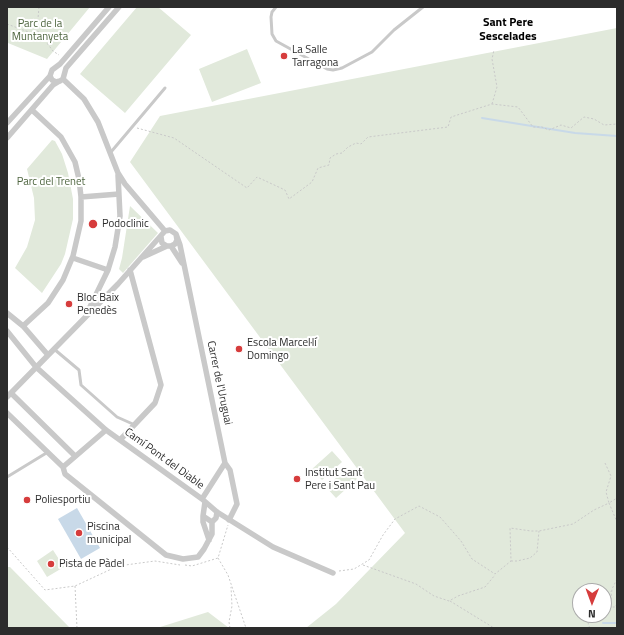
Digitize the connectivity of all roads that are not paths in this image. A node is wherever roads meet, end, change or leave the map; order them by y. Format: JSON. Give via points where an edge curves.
{"nodes":[{"id":1,"x":109,"y":7,"type":"edge"},
{"id":2,"x":119,"y":7,"type":"edge"},
{"id":3,"x":423,"y":7,"type":"edge"},
{"id":4,"x":275,"y":8,"type":"edge"},
{"id":5,"x":56,"y":68,"type":"junction"},
{"id":6,"x":50,"y":76,"type":"junction"},
{"id":7,"x":62,"y":78,"type":"junction"},
{"id":8,"x":165,"y":88,"type":"dead end"},
{"id":9,"x":32,"y":110,"type":"junction"},
{"id":10,"x":7,"y":123,"type":"edge"},
{"id":11,"x":7,"y":138,"type":"edge"},
{"id":12,"x":111,"y":152,"type":"junction"},
{"id":13,"x":118,"y":173,"type":"junction"},
{"id":14,"x":119,"y":194,"type":"junction"},
{"id":15,"x":81,"y":197,"type":"junction"},
{"id":16,"x":165,"y":231,"type":"junction"},
{"id":17,"x":176,"y":234,"type":"junction"},
{"id":18,"x":161,"y":237,"type":"junction"},
{"id":19,"x":169,"y":246,"type":"junction"},
{"id":20,"x":73,"y":258,"type":"junction"},
{"id":21,"x":141,"y":258,"type":"junction"},
{"id":22,"x":184,"y":265,"type":"junction"},
{"id":23,"x":108,"y":270,"type":"junction"},
{"id":24,"x":130,"y":270,"type":"junction"},
{"id":25,"x":7,"y":313,"type":"edge"},
{"id":26,"x":85,"y":316,"type":"junction"},
{"id":27,"x":23,"y":326,"type":"junction"},
{"id":28,"x":7,"y":331,"type":"edge"},
{"id":29,"x":9,"y":339,"type":"edge"},
{"id":30,"x":54,"y":349,"type":"junction"},
{"id":31,"x":48,"y":354,"type":"junction"},
{"id":32,"x":36,"y":367,"type":"junction"},
{"id":33,"x":9,"y":395,"type":"edge"},
{"id":34,"x":7,"y":413,"type":"edge"},
{"id":35,"x":134,"y":424,"type":"junction"},
{"id":36,"x":106,"y":430,"type":"junction"},
{"id":37,"x":120,"y":440,"type":"junction"},
{"id":38,"x":48,"y":452,"type":"junction"},
{"id":39,"x":76,"y":456,"type":"junction"},
{"id":40,"x":225,"y":463,"type":"junction"},
{"id":41,"x":63,"y":467,"type":"junction"},
{"id":42,"x":7,"y":476,"type":"edge"},
{"id":43,"x":203,"y":500,"type":"junction"},
{"id":44,"x":217,"y":512,"type":"junction"},
{"id":45,"x":203,"y":516,"type":"junction"},
{"id":46,"x":229,"y":520,"type":"junction"},
{"id":47,"x":212,"y":522,"type":"junction"},
{"id":48,"x":209,"y":540,"type":"junction"},
{"id":49,"x":333,"y":572,"type":"road end"}],
"edges":[{"from":1,"to":5,"type":"street"},
{"from":2,"to":7,"type":"street","via":[[66,68]]},
{"from":3,"to":4,"type":"lane","via":[[372,52],[333,70],[276,41],[271,25]]},
{"from":5,"to":6,"type":"street"},
{"from":5,"to":7,"type":"street","via":[[62,70]]},
{"from":6,"to":7,"type":"street","via":[[52,80]]},
{"from":6,"to":10,"type":"street"},
{"from":7,"to":9,"type":"street"},
{"from":7,"to":12,"type":"street","via":[[84,99],[98,122]]},
{"from":8,"to":12,"type":"lane"},
{"from":9,"to":11,"type":"street"},
{"from":9,"to":15,"type":"street","via":[[61,137],[75,162]]},
{"from":12,"to":13,"type":"street"},
{"from":13,"to":14,"type":"street"},
{"from":13,"to":16,"type":"street"},
{"from":14,"to":15,"type":"street"},
{"from":14,"to":23,"type":"street","via":[[118,232]]},
{"from":15,"to":20,"type":"street","via":[[81,221]]},
{"from":16,"to":17,"type":"street","via":[[170,230]]},
{"from":16,"to":18,"type":"street"},
{"from":17,"to":19,"type":"street","via":[[175,244]]},
{"from":17,"to":22,"type":"street","name":"Carrer de l'Uruguai"},
{"from":18,"to":19,"type":"street","via":[[162,243]]},
{"from":18,"to":21,"type":"street"},
{"from":19,"to":21,"type":"street"},
{"from":19,"to":22,"type":"street"},
{"from":20,"to":23,"type":"street"},
{"from":20,"to":27,"type":"street","via":[[48,303]]},
{"from":21,"to":24,"type":"street"},
{"from":22,"to":40,"type":"street","name":"Carrer de l'Uruguai"},
{"from":23,"to":26,"type":"street"},
{"from":24,"to":26,"type":"street"},
{"from":24,"to":35,"type":"street","via":[[161,385],[155,403]]},
{"from":25,"to":27,"type":"street"},
{"from":26,"to":30,"type":"street"},
{"from":27,"to":31,"type":"street"},
{"from":28,"to":29,"type":"street","name":"Camí Pont del Diable"},
{"from":29,"to":32,"type":"street","name":"Camí Pont del Diable"},
{"from":30,"to":31,"type":"street"},
{"from":30,"to":35,"type":"lane","via":[[79,370],[81,385],[117,417]]},
{"from":31,"to":32,"type":"street"},
{"from":32,"to":33,"type":"street"},
{"from":32,"to":36,"type":"street","name":"Camí Pont del Diable"},
{"from":33,"to":39,"type":"street"},
{"from":34,"to":38,"type":"street"},
{"from":35,"to":37,"type":"street"},
{"from":36,"to":37,"type":"street","name":"Camí Pont del Diable"},
{"from":36,"to":39,"type":"street"},
{"from":37,"to":43,"type":"street","name":"Camí Pont del Diable"},
{"from":38,"to":41,"type":"street"},
{"from":38,"to":42,"type":"lane"},
{"from":39,"to":41,"type":"street"},
{"from":40,"to":43,"type":"street"},
{"from":40,"to":46,"type":"street","name":"Carrer de l'Uruguai","via":[[230,470],[237,504]]},
{"from":41,"to":48,"type":"street","via":[[65,474],[166,555],[183,559],[198,557]]},
{"from":43,"to":44,"type":"street","name":"Camí Pont del Diable"},
{"from":43,"to":45,"type":"street"},
{"from":44,"to":46,"type":"street","name":"Camí Pont del Diable"},
{"from":44,"to":47,"type":"street"},
{"from":45,"to":47,"type":"street"},
{"from":45,"to":48,"type":"street"},
{"from":46,"to":49,"type":"street","name":"Camí Pont del Diable","via":[[273,547]]},
{"from":47,"to":48,"type":"street"}]}
